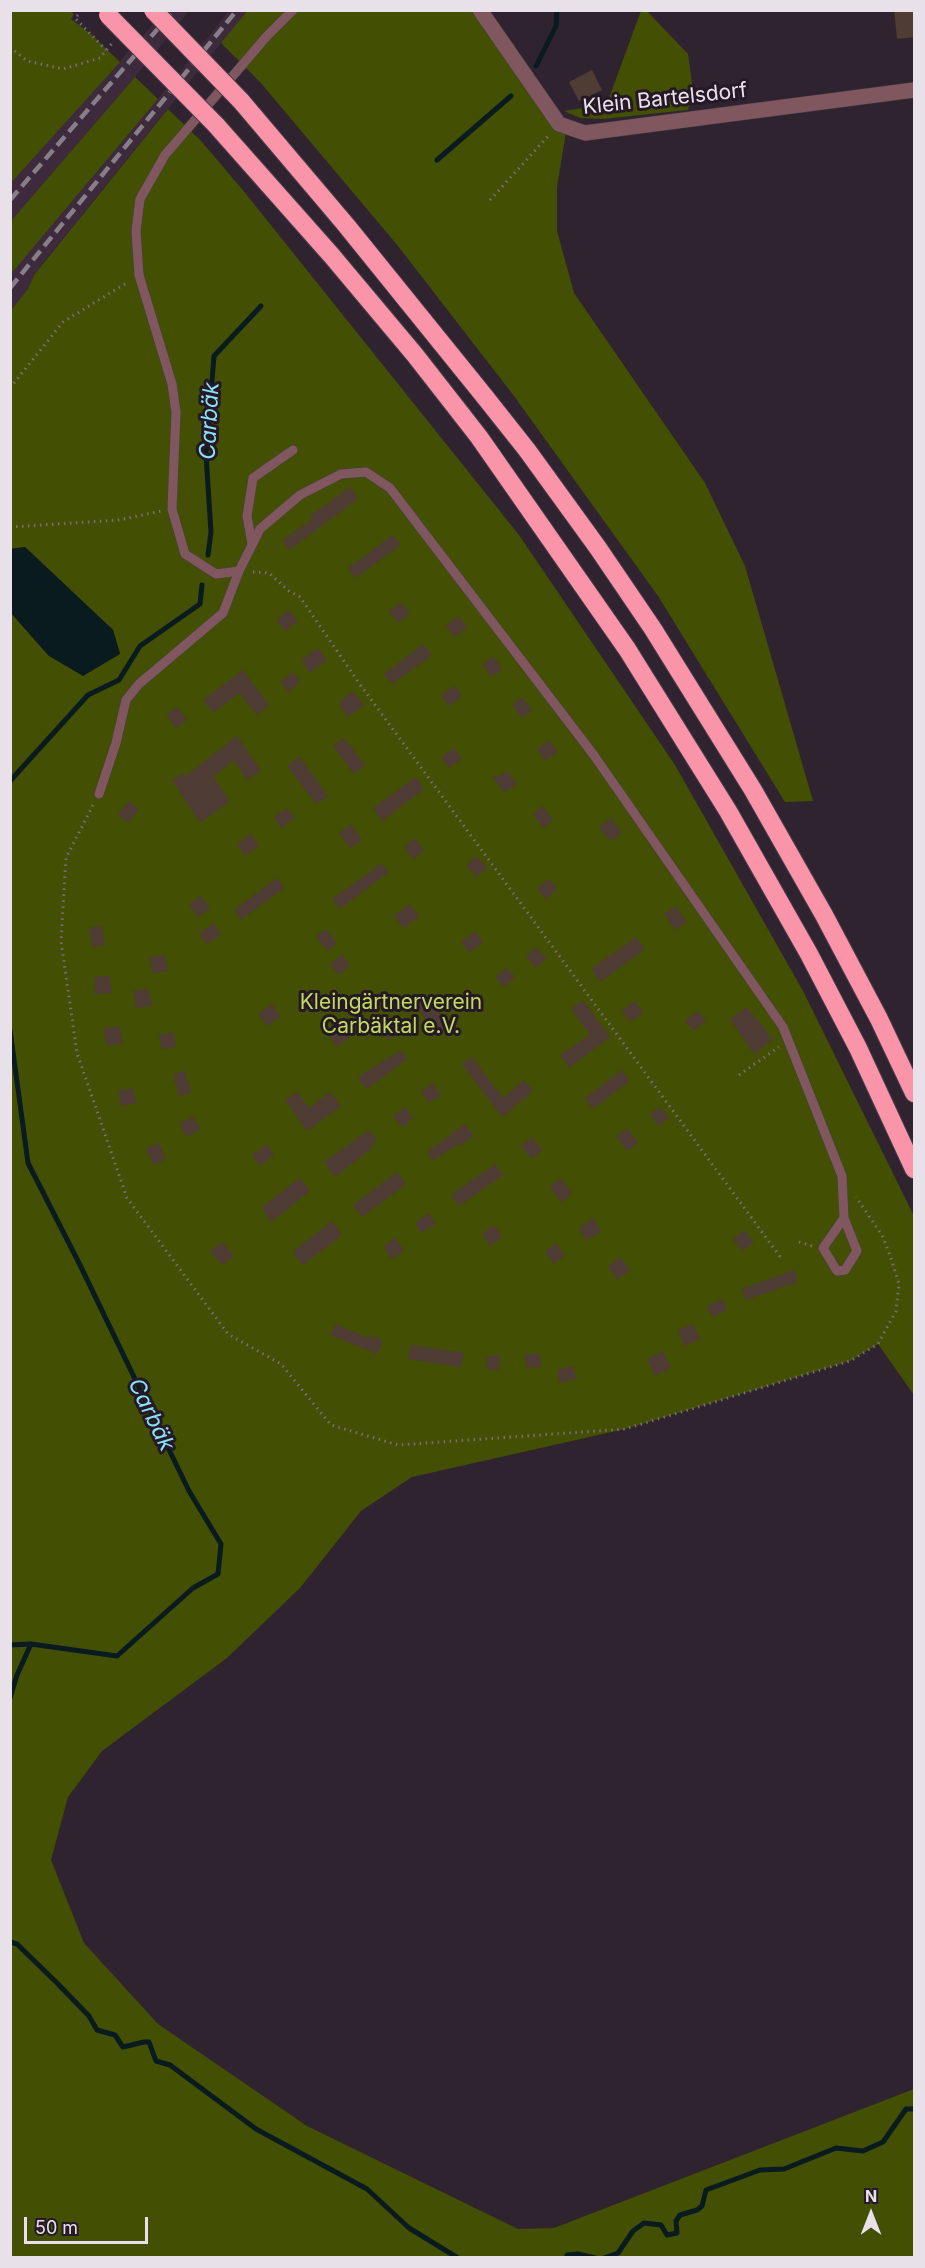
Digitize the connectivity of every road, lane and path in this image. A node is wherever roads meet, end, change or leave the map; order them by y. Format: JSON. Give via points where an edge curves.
{"nodes":[{"id":1,"x":153,"y":10,"type":"edge"},
{"id":2,"x":293,"y":10,"type":"edge"},
{"id":3,"x":480,"y":10,"type":"edge"},
{"id":4,"x":104,"y":12,"type":"edge"},
{"id":5,"x":78,"y":15,"type":"dead end"},
{"id":6,"x":10,"y":47,"type":"edge"},
{"id":7,"x":106,"y":50,"type":"dead end"},
{"id":8,"x":100,"y":57,"type":"dead end"},
{"id":9,"x":915,"y":90,"type":"edge"},
{"id":10,"x":559,"y":124,"type":"junction"},
{"id":11,"x":490,"y":200,"type":"dead end"},
{"id":12,"x":139,"y":275,"type":"junction"},
{"id":13,"x":10,"y":388,"type":"edge"},
{"id":14,"x":293,"y":450,"type":"dead end"},
{"id":15,"x":172,"y":509,"type":"junction"},
{"id":16,"x":10,"y":527,"type":"edge"},
{"id":17,"x":252,"y":544,"type":"junction"},
{"id":18,"x":239,"y":570,"type":"junction"},
{"id":19,"x":99,"y":794,"type":"joint"},
{"id":20,"x":788,"y":1041,"type":"junction"},
{"id":21,"x":739,"y":1075,"type":"dead end"},
{"id":22,"x":915,"y":1094,"type":"edge"},
{"id":23,"x":915,"y":1169,"type":"edge"},
{"id":24,"x":842,"y":1176,"type":"junction"},
{"id":25,"x":844,"y":1218,"type":"junction"},
{"id":26,"x":781,"y":1258,"type":"dead end"}],
"edges":[{"from":1,"to":22,"type":"highway","bridge":true,"via":[[241,101],[346,225],[485,397],[598,548],[753,790],[829,925]]},
{"from":2,"to":12,"type":"lane","via":[[165,155],[140,199],[136,231]]},
{"from":3,"to":10,"type":"street","name":"Klein Bartelsdorf"},
{"from":4,"to":23,"type":"highway","bridge":true,"via":[[216,125],[332,256],[506,475],[620,639],[728,811],[809,954]]},
{"from":5,"to":7,"type":"path","via":[[75,18]]},
{"from":6,"to":8,"type":"path","via":[[27,61],[63,69]]},
{"from":9,"to":10,"type":"street","name":"Klein Bartelsdorf","via":[[585,133]]},
{"from":10,"to":11,"type":"path"},
{"from":12,"to":13,"type":"path","via":[[63,322]]},
{"from":12,"to":15,"type":"lane","via":[[172,384],[176,412]]},
{"from":14,"to":17,"type":"lane","via":[[253,478],[247,516]]},
{"from":15,"to":16,"type":"path","via":[[119,520]]},
{"from":15,"to":18,"type":"lane","via":[[185,554],[216,574]]},
{"from":17,"to":18,"type":"lane"},
{"from":17,"to":20,"type":"lane","via":[[260,528],[300,495],[341,474],[366,472],[390,488],[593,754],[783,1027]]},
{"from":18,"to":19,"type":"lane","via":[[223,613],[139,684],[126,700]]},
{"from":18,"to":26,"type":"path","via":[[268,573],[300,597]]},
{"from":19,"to":24,"type":"path","via":[[66,858],[61,941],[77,1053],[127,1198],[228,1334],[281,1364],[332,1425],[398,1445],[625,1429],[850,1361],[878,1344],[896,1311],[899,1284],[882,1234]]},
{"from":20,"to":21,"type":"path"},
{"from":20,"to":24,"type":"lane"},
{"from":24,"to":25,"type":"lane"},
{"from":25,"to":25,"type":"lane","via":[[857,1251],[845,1270],[837,1271],[823,1248]]}]}
